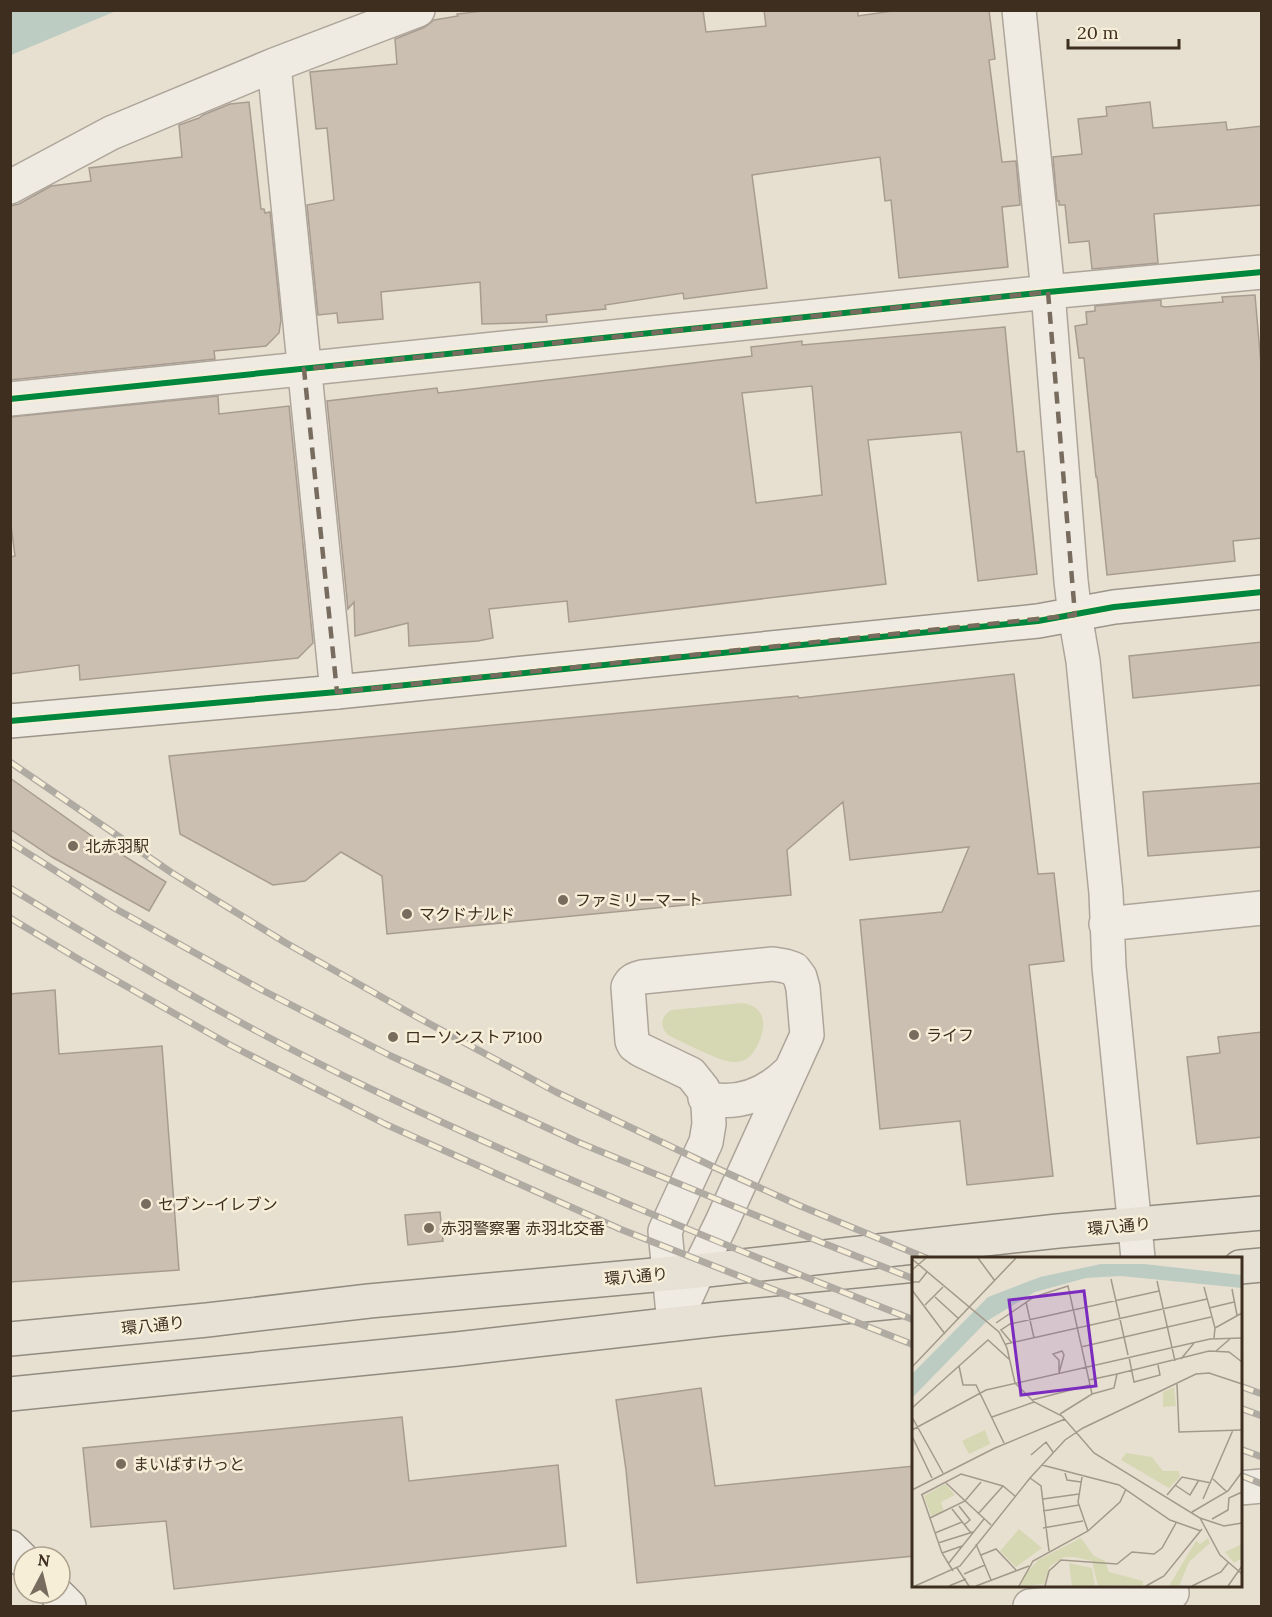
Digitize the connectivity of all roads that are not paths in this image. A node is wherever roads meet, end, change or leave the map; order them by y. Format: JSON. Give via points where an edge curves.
{"nodes":[{"id":1,"x":418,"y":10,"type":"edge"},
{"id":2,"x":1018,"y":10,"type":"edge"},
{"id":3,"x":274,"y":65,"type":"junction"},
{"id":4,"x":10,"y":187,"type":"edge"},
{"id":5,"x":1262,"y":272,"type":"edge"},
{"id":6,"x":1048,"y":292,"type":"junction"},
{"id":7,"x":304,"y":369,"type":"junction"},
{"id":8,"x":10,"y":399,"type":"edge"},
{"id":9,"x":1262,"y":592,"type":"edge"},
{"id":10,"x":1075,"y":615,"type":"junction"},
{"id":11,"x":337,"y":692,"type":"junction"},
{"id":12,"x":10,"y":721,"type":"edge"},
{"id":13,"x":1262,"y":908,"type":"edge"},
{"id":14,"x":1106,"y":924,"type":"junction"},
{"id":15,"x":792,"y":1070,"type":"junction"},
{"id":16,"x":705,"y":1098,"type":"junction"},
{"id":17,"x":1262,"y":1213,"type":"edge"},
{"id":18,"x":1135,"y":1224,"type":"junction"},
{"id":19,"x":1138,"y":1257,"type":"edge"},
{"id":20,"x":1262,"y":1265,"type":"edge"},
{"id":21,"x":1242,"y":1267,"type":"edge"},
{"id":22,"x":683,"y":1272,"type":"junction"},
{"id":23,"x":912,"y":1300,"type":"edge"},
{"id":24,"x":674,"y":1324,"type":"junction"},
{"id":25,"x":10,"y":1339,"type":"edge"},
{"id":26,"x":10,"y":1394,"type":"edge"},
{"id":27,"x":1262,"y":1486,"type":"edge"},
{"id":28,"x":1242,"y":1488,"type":"edge"},
{"id":29,"x":1172,"y":1595,"type":"edge"},
{"id":30,"x":1030,"y":1606,"type":"edge"}],
"edges":[{"from":1,"to":3,"type":"street"},
{"from":2,"to":6,"type":"street"},
{"from":3,"to":4,"type":"street","via":[[111,133]]},
{"from":3,"to":7,"type":"street"},
{"from":5,"to":6,"type":"street"},
{"from":6,"to":7,"type":"street"},
{"from":6,"to":10,"type":"street"},
{"from":7,"to":8,"type":"street"},
{"from":7,"to":11,"type":"street"},
{"from":9,"to":10,"type":"street","via":[[1114,607]]},
{"from":10,"to":11,"type":"street"},
{"from":10,"to":14,"type":"street","via":[[1084,672]]},
{"from":11,"to":12,"type":"street"},
{"from":13,"to":14,"type":"street"},
{"from":14,"to":18,"type":"street"},
{"from":15,"to":16,"type":"street","via":[[766,1090],[747,1098]]},
{"from":15,"to":16,"type":"street","via":[[807,1035],[803,988],[794,969],[773,964],[634,979],[628,994],[634,1045],[691,1074]]},
{"from":15,"to":22,"type":"street","via":[[721,1224]]},
{"from":16,"to":22,"type":"street","via":[[710,1124],[706,1142],[665,1231]]},
{"from":17,"to":18,"type":"main road","name":"環八通り"},
{"from":18,"to":19,"type":"street"},
{"from":18,"to":22,"type":"main road","name":"環八通り"},
{"from":20,"to":21,"type":"main road"},
{"from":22,"to":24,"type":"street"},
{"from":22,"to":25,"type":"main road","name":"環八通り"},
{"from":23,"to":24,"type":"main road"},
{"from":24,"to":26,"type":"main road"},
{"from":27,"to":28,"type":"street"},
{"from":29,"to":30,"type":"street"}]}
